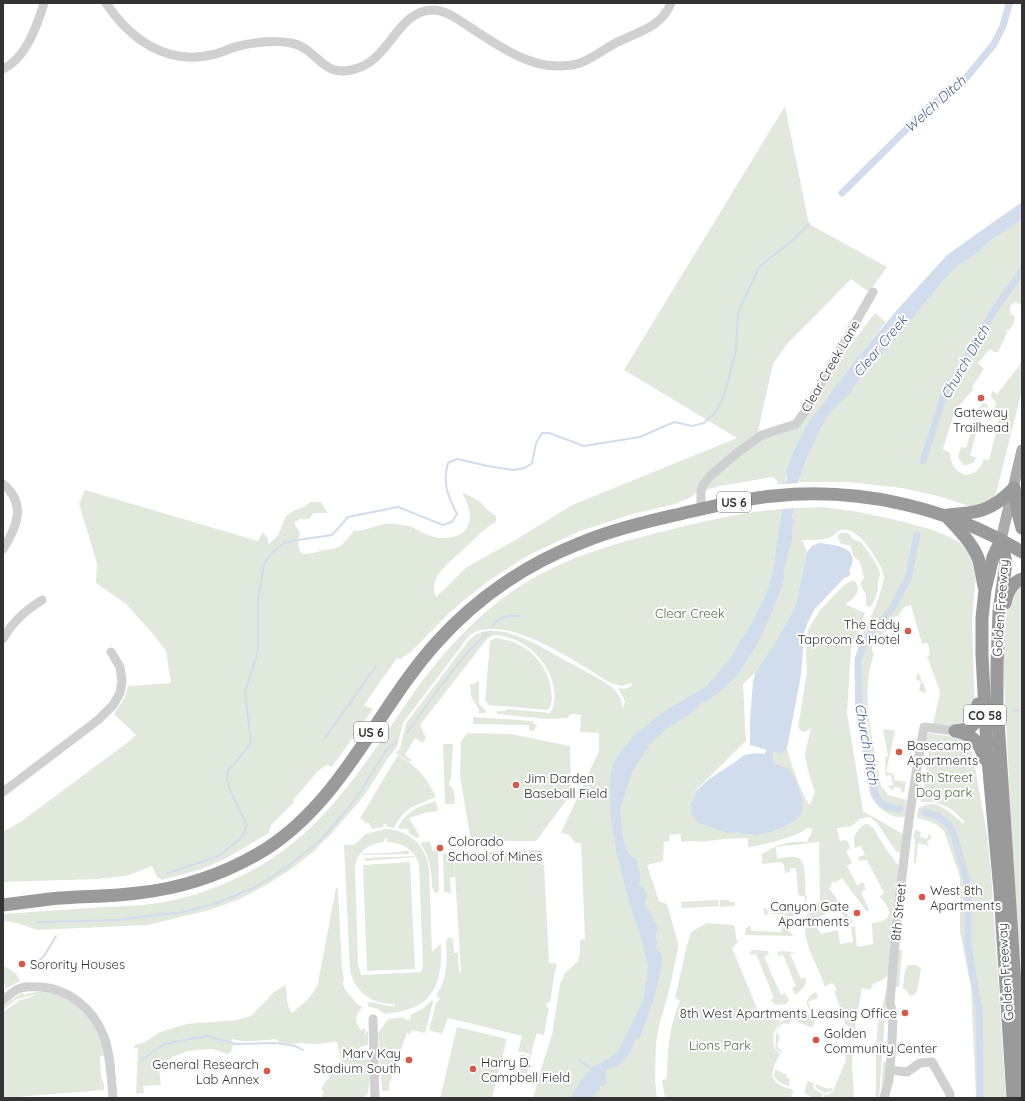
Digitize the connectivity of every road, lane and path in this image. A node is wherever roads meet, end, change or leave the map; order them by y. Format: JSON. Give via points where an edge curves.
{"nodes":[{"id":1,"x":44,"y":3,"type":"edge"},
{"id":2,"x":106,"y":3,"type":"edge"},
{"id":3,"x":670,"y":3,"type":"edge"},
{"id":4,"x":3,"y":69,"type":"edge"},
{"id":5,"x":873,"y":292,"type":"dead end"},
{"id":6,"x":1022,"y":450,"type":"edge"},
{"id":7,"x":3,"y":484,"type":"edge"},
{"id":8,"x":1014,"y":488,"type":"junction"},
{"id":9,"x":701,"y":509,"type":"junction"},
{"id":10,"x":946,"y":515,"type":"junction"},
{"id":11,"x":1022,"y":528,"type":"edge"},
{"id":12,"x":1001,"y":540,"type":"junction"},
{"id":13,"x":3,"y":549,"type":"edge"},
{"id":14,"x":1022,"y":552,"type":"edge"},
{"id":15,"x":1022,"y":579,"type":"edge"},
{"id":16,"x":986,"y":590,"type":"junction"},
{"id":17,"x":42,"y":600,"type":"dead end"},
{"id":18,"x":3,"y":639,"type":"edge"},
{"id":19,"x":997,"y":640,"type":"junction"},
{"id":20,"x":111,"y":652,"type":"dead end"},
{"id":21,"x":982,"y":655,"type":"junction"},
{"id":22,"x":955,"y":731,"type":"junction"},
{"id":23,"x":989,"y":775,"type":"junction"},
{"id":24,"x":3,"y":792,"type":"edge"},
{"id":25,"x":3,"y":897,"type":"edge"},
{"id":26,"x":49,"y":899,"type":"junction"},
{"id":27,"x":3,"y":905,"type":"edge"},
{"id":28,"x":3,"y":1000,"type":"edge"},
{"id":29,"x":372,"y":1019,"type":"dead end"},
{"id":30,"x":890,"y":1070,"type":"junction"},
{"id":31,"x":1022,"y":1093,"type":"edge"},
{"id":32,"x":113,"y":1098,"type":"edge"},
{"id":33,"x":375,"y":1098,"type":"edge"},
{"id":34,"x":884,"y":1098,"type":"edge"},
{"id":35,"x":950,"y":1098,"type":"edge"},
{"id":36,"x":1013,"y":1098,"type":"edge"}],
"edges":[{"from":1,"to":4,"type":"street","via":[[25,48],[17,59]]},
{"from":2,"to":3,"type":"street","via":[[134,35],[148,46],[166,52],[189,56],[211,55],[260,42],[280,41],[301,46],[327,67],[340,71],[357,69],[374,60],[403,25],[418,14],[429,10],[448,14],[522,58],[542,64],[568,66],[581,63],[609,46],[652,26],[663,18]]},
{"from":5,"to":9,"type":"street","name":"Clear Creek Lane","via":[[796,424],[762,435],[710,476],[701,490]]},
{"from":6,"to":8,"type":"main road"},
{"from":7,"to":13,"type":"street","via":[[13,496],[18,514],[15,528]]},
{"from":8,"to":10,"type":"highway","via":[[986,509]]},
{"from":8,"to":11,"type":"highway"},
{"from":8,"to":12,"type":"main road"},
{"from":9,"to":10,"type":"highway","number":"US 6","via":[[767,497],[821,494],[890,501]]},
{"from":9,"to":26,"type":"highway","number":"US 6","via":[[628,527],[579,543],[535,565],[487,596],[453,626],[425,657],[324,798],[296,826],[261,852],[220,873],[170,889],[134,894]]},
{"from":10,"to":12,"type":"highway","number":"US 6"},
{"from":10,"to":16,"type":"highway","via":[[975,554]]},
{"from":12,"to":14,"type":"highway"},
{"from":12,"to":16,"type":"highway","name":"Golden Freeway","number":"CO 58","via":[[993,556]]},
{"from":12,"to":19,"type":"highway","name":"Golden Freeway","number":"CO 58","via":[[1006,563]]},
{"from":15,"to":19,"type":"highway","via":[[1014,583],[1007,594]]},
{"from":16,"to":21,"type":"highway","name":"Golden Freeway","number":"CO 58"},
{"from":17,"to":18,"type":"street","via":[[17,619]]},
{"from":19,"to":31,"type":"highway","name":"Golden Freeway","number":"CO 58","via":[[998,721]]},
{"from":20,"to":24,"type":"street","via":[[120,667],[122,681],[120,693],[113,705],[98,720]]},
{"from":21,"to":22,"type":"highway","via":[[976,678],[978,718],[970,728]]},
{"from":21,"to":23,"type":"highway","name":"Golden Freeway","number":"CO 58"},
{"from":22,"to":23,"type":"highway","via":[[970,735],[976,740]]},
{"from":22,"to":30,"type":"street","name":"8th Street","via":[[924,727],[913,785],[904,860],[890,1003],[894,1018]]},
{"from":23,"to":36,"type":"highway","name":"Golden Freeway","number":"CO 58","via":[[1000,891]]},
{"from":25,"to":26,"type":"highway","number":"US 6"},
{"from":26,"to":27,"type":"highway","number":"US 6"},
{"from":28,"to":32,"type":"street","via":[[20,988],[28,987],[54,989],[78,1001],[95,1019],[104,1038],[108,1050]]},
{"from":29,"to":33,"type":"street"},
{"from":30,"to":34,"type":"street","name":"8th Street"},
{"from":30,"to":35,"type":"street","via":[[907,1072],[920,1063],[932,1062]]}]}
